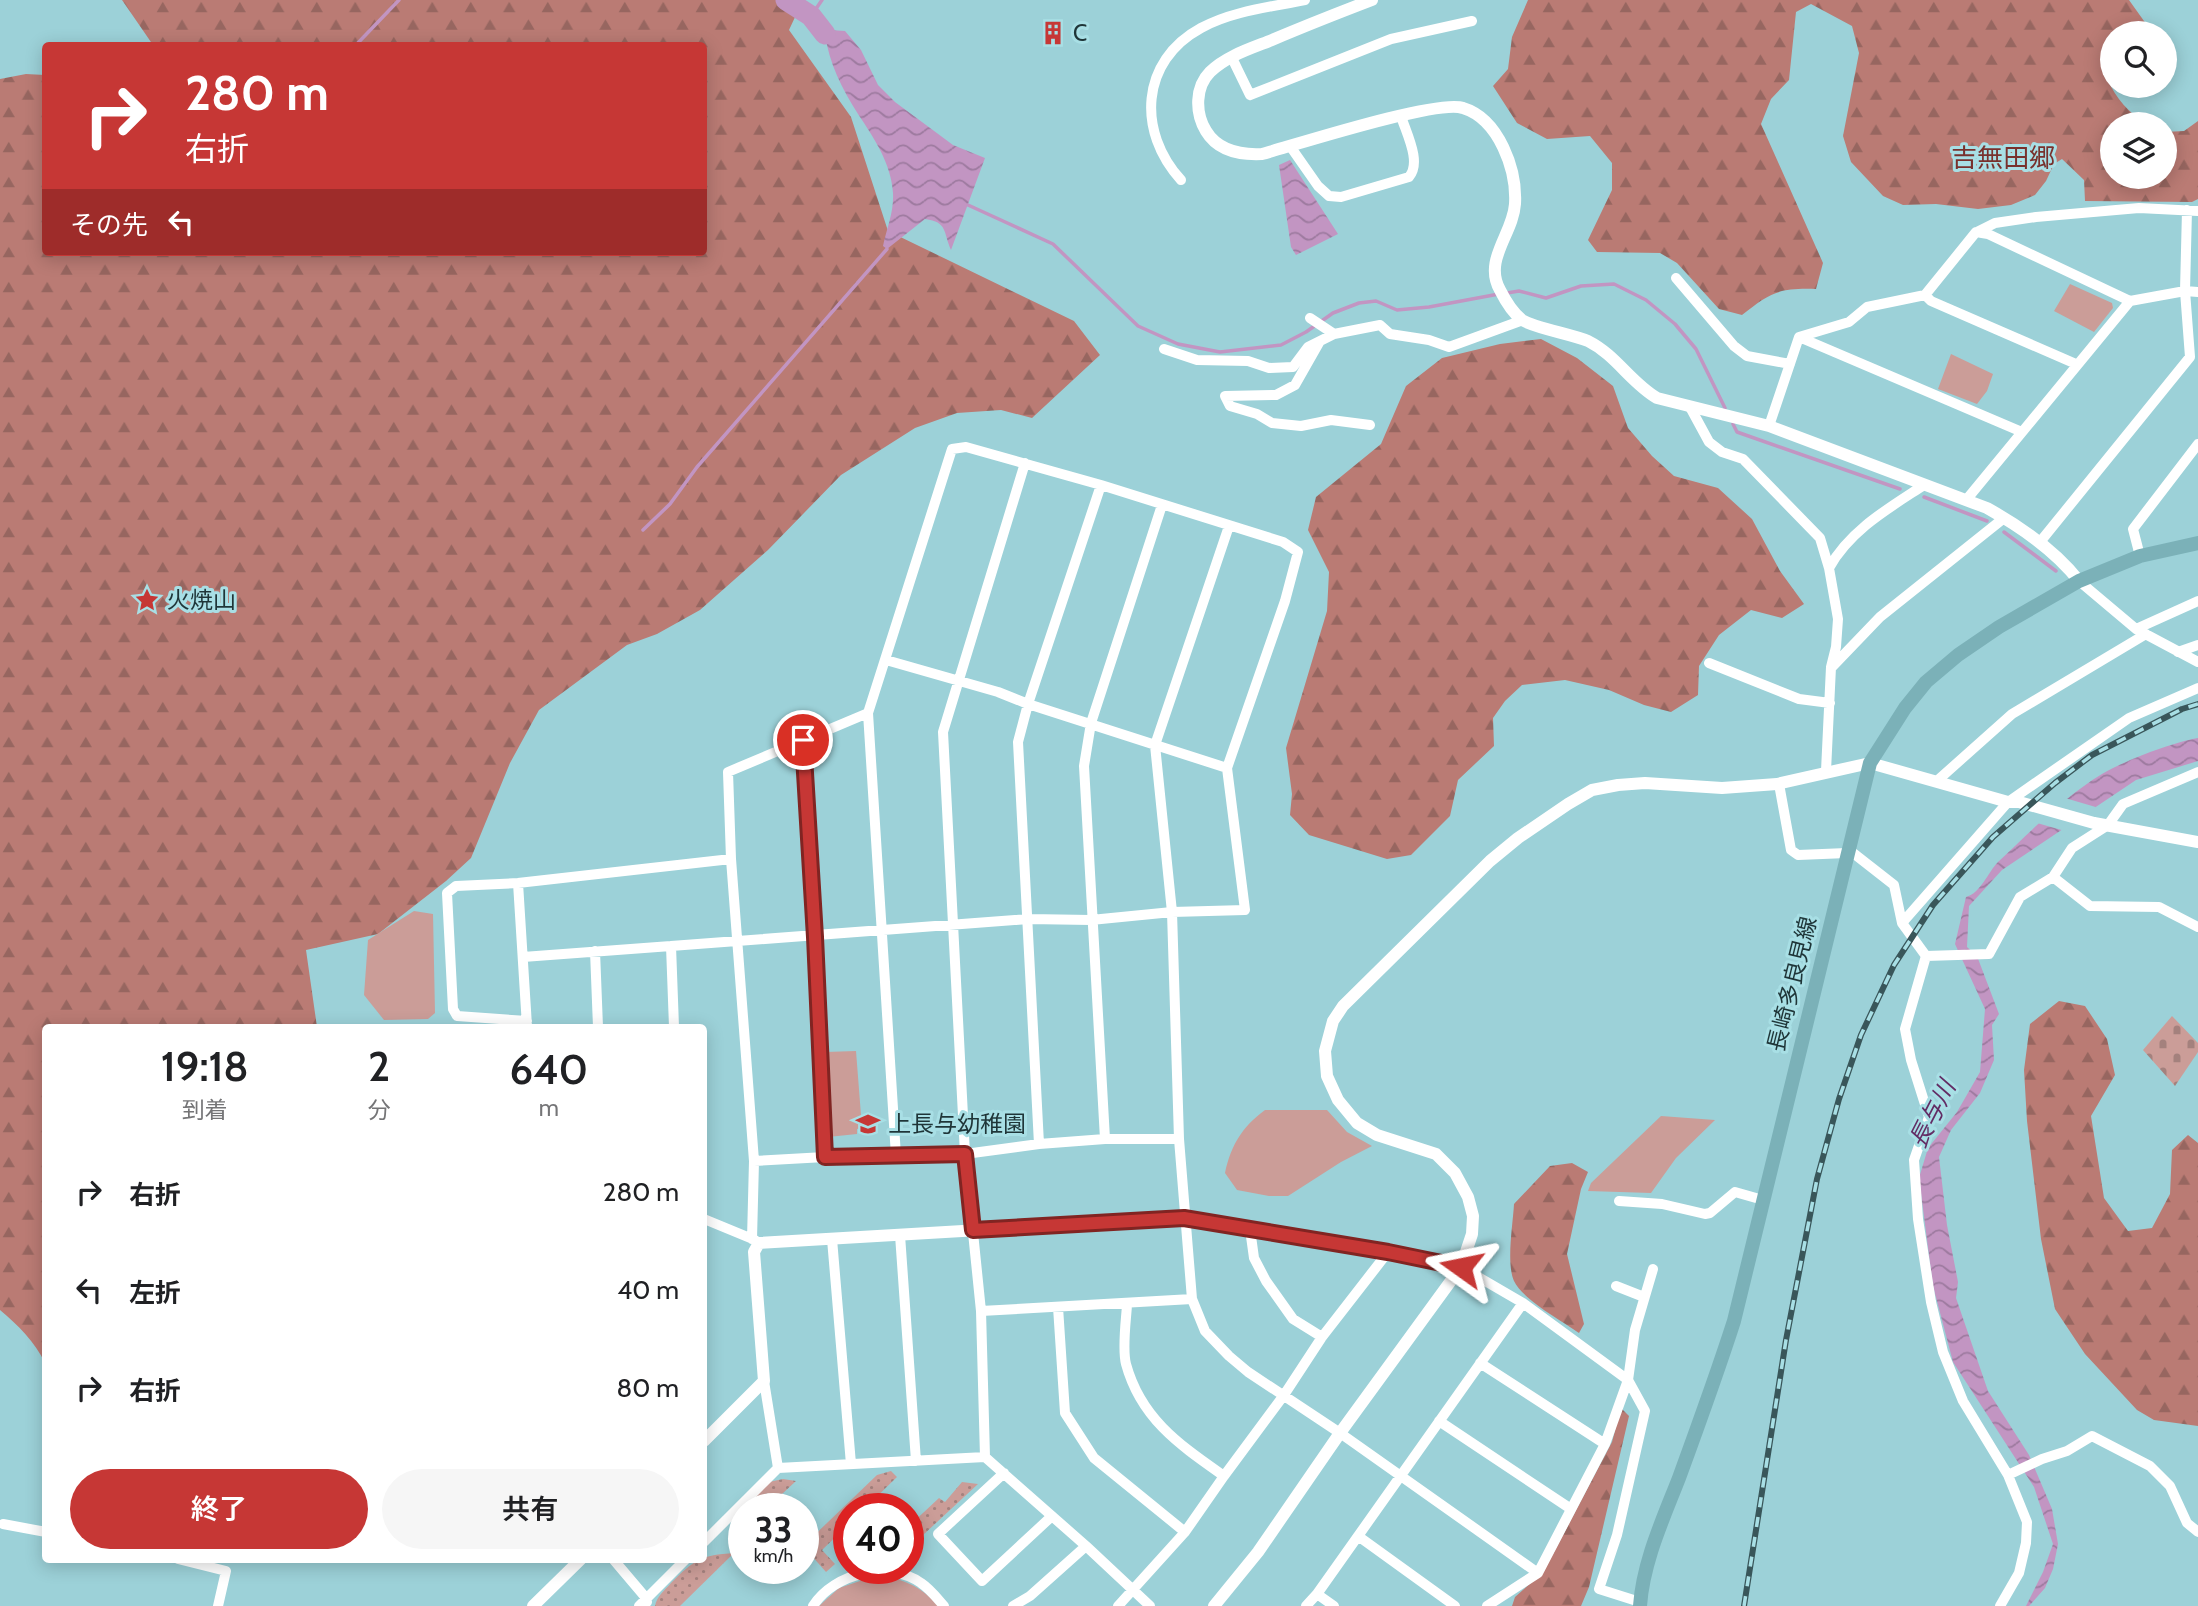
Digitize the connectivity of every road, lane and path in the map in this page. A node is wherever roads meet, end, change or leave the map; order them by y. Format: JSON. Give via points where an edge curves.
{"nodes":[{"id":1,"x":1305,"y":0,"type":"edge"},
{"id":2,"x":1372,"y":0,"type":"edge"},
{"id":3,"x":1472,"y":21,"type":"dead end"},
{"id":4,"x":1232,"y":58,"type":"junction"},
{"id":5,"x":1401,"y":116,"type":"junction"},
{"id":6,"x":1290,"y":146,"type":"junction"},
{"id":7,"x":1181,"y":180,"type":"dead end"},
{"id":8,"x":2193,"y":210,"type":"edge"},
{"id":9,"x":1976,"y":232,"type":"junction"},
{"id":10,"x":1676,"y":278,"type":"dead end"},
{"id":11,"x":2185,"y":291,"type":"junction"},
{"id":12,"x":2198,"y":292,"type":"edge"},
{"id":13,"x":1925,"y":295,"type":"junction"},
{"id":14,"x":2130,"y":301,"type":"junction"},
{"id":15,"x":1311,"y":318,"type":"dead end"},
{"id":16,"x":1523,"y":320,"type":"junction"},
{"id":17,"x":1330,"y":331,"type":"junction"},
{"id":18,"x":1799,"y":337,"type":"junction"},
{"id":19,"x":1320,"y":341,"type":"junction"},
{"id":20,"x":1164,"y":349,"type":"dead end"},
{"id":21,"x":2194,"y":360,"type":"edge"},
{"id":22,"x":2076,"y":364,"type":"junction"},
{"id":23,"x":1790,"y":365,"type":"junction"},
{"id":24,"x":1690,"y":407,"type":"junction"},
{"id":25,"x":1370,"y":425,"type":"dead end"},
{"id":26,"x":1769,"y":426,"type":"junction"},
{"id":27,"x":2022,"y":432,"type":"junction"},
{"id":28,"x":2198,"y":444,"type":"edge"},
{"id":29,"x":1025,"y":463,"type":"junction"},
{"id":30,"x":1101,"y":485,"type":"junction"},
{"id":31,"x":1924,"y":485,"type":"junction"},
{"id":32,"x":1967,"y":499,"type":"junction"},
{"id":33,"x":1162,"y":505,"type":"junction"},
{"id":34,"x":2004,"y":518,"type":"junction"},
{"id":35,"x":1229,"y":526,"type":"junction"},
{"id":36,"x":2039,"y":542,"type":"junction"},
{"id":37,"x":2198,"y":543,"type":"edge"},
{"id":38,"x":2140,"y":555,"type":"junction"},
{"id":39,"x":1829,"y":568,"type":"junction"},
{"id":40,"x":2079,"y":581,"type":"junction"},
{"id":41,"x":2198,"y":601,"type":"edge"},
{"id":42,"x":2141,"y":632,"type":"junction"},
{"id":43,"x":2198,"y":645,"type":"edge"},
{"id":44,"x":2178,"y":652,"type":"junction"},
{"id":45,"x":886,"y":660,"type":"junction"},
{"id":46,"x":1709,"y":663,"type":"dead end"},
{"id":47,"x":2198,"y":663,"type":"edge"},
{"id":48,"x":1832,"y":667,"type":"junction"},
{"id":49,"x":959,"y":680,"type":"junction"},
{"id":50,"x":2198,"y":688,"type":"edge"},
{"id":51,"x":1830,"y":703,"type":"junction"},
{"id":52,"x":1027,"y":704,"type":"junction"},
{"id":53,"x":868,"y":713,"type":"junction"},
{"id":54,"x":1091,"y":723,"type":"junction"},
{"id":55,"x":803,"y":740,"type":"junction"},
{"id":56,"x":1155,"y":745,"type":"junction"},
{"id":57,"x":1870,"y":763,"type":"junction"},
{"id":58,"x":1227,"y":768,"type":"junction"},
{"id":59,"x":1826,"y":771,"type":"junction"},
{"id":60,"x":2198,"y":772,"type":"edge"},
{"id":61,"x":1938,"y":780,"type":"junction"},
{"id":62,"x":1779,"y":784,"type":"junction"},
{"id":63,"x":2014,"y":802,"type":"junction"},
{"id":64,"x":2108,"y":825,"type":"junction"},
{"id":65,"x":2198,"y":842,"type":"edge"},
{"id":66,"x":1848,"y":851,"type":"junction"},
{"id":67,"x":731,"y":859,"type":"junction"},
{"id":68,"x":2053,"y":877,"type":"junction"},
{"id":69,"x":518,"y":883,"type":"junction"},
{"id":70,"x":1172,"y":912,"type":"junction"},
{"id":71,"x":1028,"y":919,"type":"junction"},
{"id":72,"x":1091,"y":920,"type":"junction"},
{"id":73,"x":1902,"y":923,"type":"junction"},
{"id":74,"x":953,"y":927,"type":"junction"},
{"id":75,"x":2198,"y":927,"type":"edge"},
{"id":76,"x":883,"y":931,"type":"junction"},
{"id":77,"x":815,"y":937,"type":"junction"},
{"id":78,"x":738,"y":942,"type":"junction"},
{"id":79,"x":671,"y":946,"type":"junction"},
{"id":80,"x":595,"y":951,"type":"junction"},
{"id":81,"x":1926,"y":956,"type":"junction"},
{"id":82,"x":523,"y":957,"type":"junction"},
{"id":83,"x":527,"y":1024,"type":"edge"},
{"id":84,"x":598,"y":1024,"type":"edge"},
{"id":85,"x":674,"y":1024,"type":"edge"},
{"id":86,"x":1105,"y":1139,"type":"junction"},
{"id":87,"x":1179,"y":1139,"type":"junction"},
{"id":88,"x":1039,"y":1144,"type":"junction"},
{"id":89,"x":965,"y":1154,"type":"junction"},
{"id":90,"x":896,"y":1156,"type":"junction"},
{"id":91,"x":825,"y":1157,"type":"junction"},
{"id":92,"x":754,"y":1161,"type":"junction"},
{"id":93,"x":1763,"y":1200,"type":"junction"},
{"id":94,"x":1619,"y":1201,"type":"dead end"},
{"id":95,"x":1184,"y":1218,"type":"junction"},
{"id":96,"x":707,"y":1220,"type":"edge"},
{"id":97,"x":1250,"y":1229,"type":"junction"},
{"id":98,"x":973,"y":1230,"type":"junction"},
{"id":99,"x":900,"y":1235,"type":"junction"},
{"id":100,"x":832,"y":1238,"type":"junction"},
{"id":101,"x":755,"y":1241,"type":"junction"},
{"id":102,"x":1388,"y":1252,"type":"junction"},
{"id":103,"x":1461,"y":1267,"type":"junction"},
{"id":104,"x":1653,"y":1269,"type":"dead end"},
{"id":105,"x":1616,"y":1286,"type":"dead end"},
{"id":106,"x":1644,"y":1297,"type":"junction"},
{"id":107,"x":1192,"y":1299,"type":"junction"},
{"id":108,"x":1523,"y":1303,"type":"junction"},
{"id":109,"x":1127,"y":1305,"type":"junction"},
{"id":110,"x":1058,"y":1307,"type":"junction"},
{"id":111,"x":981,"y":1311,"type":"junction"},
{"id":112,"x":1322,"y":1337,"type":"junction"},
{"id":113,"x":1480,"y":1363,"type":"junction"},
{"id":114,"x":1628,"y":1380,"type":"junction"},
{"id":115,"x":764,"y":1381,"type":"junction"},
{"id":116,"x":1284,"y":1395,"type":"junction"},
{"id":117,"x":1439,"y":1421,"type":"junction"},
{"id":118,"x":1340,"y":1433,"type":"junction"},
{"id":119,"x":707,"y":1438,"type":"edge"},
{"id":120,"x":1605,"y":1444,"type":"junction"},
{"id":121,"x":985,"y":1457,"type":"junction"},
{"id":122,"x":916,"y":1461,"type":"junction"},
{"id":123,"x":850,"y":1464,"type":"junction"},
{"id":124,"x":778,"y":1468,"type":"junction"},
{"id":125,"x":1004,"y":1473,"type":"junction"},
{"id":126,"x":2010,"y":1474,"type":"junction"},
{"id":127,"x":1224,"y":1476,"type":"junction"},
{"id":128,"x":1400,"y":1476,"type":"junction"},
{"id":129,"x":1572,"y":1509,"type":"junction"},
{"id":130,"x":1052,"y":1516,"type":"junction"},
{"id":131,"x":3,"y":1524,"type":"dead end"},
{"id":132,"x":42,"y":1531,"type":"edge"},
{"id":133,"x":1185,"y":1532,"type":"junction"},
{"id":134,"x":2198,"y":1532,"type":"edge"},
{"id":135,"x":1358,"y":1536,"type":"junction"},
{"id":136,"x":707,"y":1539,"type":"edge"},
{"id":137,"x":1086,"y":1546,"type":"junction"},
{"id":138,"x":194,"y":1563,"type":"edge"},
{"id":139,"x":577,"y":1563,"type":"edge"},
{"id":140,"x":616,"y":1563,"type":"edge"},
{"id":141,"x":682,"y":1563,"type":"edge"},
{"id":142,"x":1538,"y":1573,"type":"junction"},
{"id":143,"x":1134,"y":1591,"type":"junction"},
{"id":144,"x":1317,"y":1594,"type":"junction"},
{"id":145,"x":644,"y":1603,"type":"edge"},
{"id":146,"x":1640,"y":1604,"type":"edge"},
{"id":147,"x":218,"y":1606,"type":"edge"},
{"id":148,"x":533,"y":1606,"type":"edge"},
{"id":149,"x":813,"y":1606,"type":"edge"},
{"id":150,"x":944,"y":1606,"type":"edge"},
{"id":151,"x":1013,"y":1606,"type":"edge"},
{"id":152,"x":1118,"y":1606,"type":"edge"},
{"id":153,"x":1150,"y":1606,"type":"edge"},
{"id":154,"x":1214,"y":1606,"type":"edge"},
{"id":155,"x":1306,"y":1606,"type":"edge"},
{"id":156,"x":1334,"y":1606,"type":"edge"},
{"id":157,"x":1455,"y":1606,"type":"edge"},
{"id":158,"x":1487,"y":1606,"type":"edge"},
{"id":159,"x":2000,"y":1606,"type":"edge"}],
"edges":[{"from":1,"to":7,"type":"street","via":[[1222,19],[1180,43],[1166,59],[1157,74],[1151,122],[1162,155]]},
{"from":2,"to":4,"type":"street"},
{"from":3,"to":4,"type":"street","via":[[1391,40],[1250,95]]},
{"from":4,"to":6,"type":"street","via":[[1211,70],[1202,83],[1200,121],[1209,136],[1244,155]]},
{"from":5,"to":6,"type":"street"},
{"from":5,"to":6,"type":"street","via":[[1415,170],[1409,177],[1340,197],[1329,196],[1318,186]]},
{"from":5,"to":16,"type":"street","via":[[1461,107],[1485,119],[1500,143],[1514,177],[1515,206],[1496,255],[1495,276],[1506,300]]},
{"from":8,"to":9,"type":"street","via":[[2139,208],[2036,217],[1995,223]]},
{"from":8,"to":11,"type":"street"},
{"from":9,"to":13,"type":"street"},
{"from":9,"to":14,"type":"street"},
{"from":10,"to":23,"type":"street","via":[[1747,356]]},
{"from":11,"to":12,"type":"street"},
{"from":11,"to":14,"type":"street"},
{"from":11,"to":21,"type":"street"},
{"from":13,"to":18,"type":"street","via":[[1867,307],[1849,321]]},
{"from":13,"to":22,"type":"street"},
{"from":14,"to":22,"type":"street"},
{"from":15,"to":17,"type":"street"},
{"from":16,"to":17,"type":"street","via":[[1449,347],[1390,334],[1380,325]]},
{"from":16,"to":24,"type":"street","via":[[1588,341],[1609,354],[1643,390]]},
{"from":17,"to":19,"type":"street"},
{"from":18,"to":23,"type":"street"},
{"from":18,"to":27,"type":"street"},
{"from":19,"to":20,"type":"street","via":[[1308,347],[1293,367],[1281,368],[1248,361],[1197,360]]},
{"from":19,"to":25,"type":"street","via":[[1295,385],[1276,395],[1225,396],[1230,406],[1272,423],[1301,426],[1331,420]]},
{"from":21,"to":36,"type":"street"},
{"from":22,"to":27,"type":"street"},
{"from":23,"to":26,"type":"street"},
{"from":24,"to":26,"type":"street"},
{"from":24,"to":39,"type":"street","via":[[1709,442],[1743,459],[1820,538]]},
{"from":26,"to":31,"type":"street"},
{"from":27,"to":32,"type":"street"},
{"from":28,"to":38,"type":"street","via":[[2133,529]]},
{"from":29,"to":30,"type":"street"},
{"from":29,"to":45,"type":"street","via":[[966,447],[952,449]]},
{"from":29,"to":49,"type":"street"},
{"from":30,"to":33,"type":"street"},
{"from":30,"to":52,"type":"street"},
{"from":31,"to":32,"type":"street"},
{"from":31,"to":39,"type":"street","via":[[1857,530]]},
{"from":32,"to":34,"type":"street"},
{"from":33,"to":35,"type":"street"},
{"from":33,"to":54,"type":"street"},
{"from":34,"to":36,"type":"street"},
{"from":34,"to":48,"type":"street","via":[[1880,617]]},
{"from":35,"to":56,"type":"street"},
{"from":35,"to":58,"type":"street","via":[[1283,542],[1298,552]]},
{"from":36,"to":40,"type":"street","via":[[2064,561]]},
{"from":37,"to":38,"type":"main road","name":"長崎多良見線"},
{"from":38,"to":40,"type":"main road","name":"長崎多良見線"},
{"from":39,"to":48,"type":"street","via":[[1838,619]]},
{"from":40,"to":42,"type":"street"},
{"from":40,"to":57,"type":"main road","name":"長崎多良見線","via":[[1999,626],[1926,682]]},
{"from":41,"to":42,"type":"street"},
{"from":42,"to":44,"type":"street"},
{"from":42,"to":61,"type":"street","via":[[2012,714]]},
{"from":43,"to":44,"type":"street"},
{"from":44,"to":47,"type":"street"},
{"from":45,"to":49,"type":"street"},
{"from":45,"to":53,"type":"street"},
{"from":46,"to":51,"type":"street","via":[[1799,699]]},
{"from":48,"to":51,"type":"street"},
{"from":49,"to":52,"type":"street"},
{"from":49,"to":74,"type":"street","via":[[943,732]]},
{"from":50,"to":63,"type":"street","via":[[2129,719]]},
{"from":51,"to":59,"type":"street"},
{"from":52,"to":54,"type":"street"},
{"from":52,"to":71,"type":"street","via":[[1018,742]]},
{"from":53,"to":55,"type":"street"},
{"from":53,"to":76,"type":"street"},
{"from":54,"to":56,"type":"street"},
{"from":54,"to":72,"type":"street","via":[[1084,766]]},
{"from":55,"to":67,"type":"street","via":[[728,772]]},
{"from":55,"to":77,"type":"street"},
{"from":56,"to":58,"type":"street"},
{"from":56,"to":70,"type":"street"},
{"from":57,"to":59,"type":"street"},
{"from":57,"to":61,"type":"street"},
{"from":57,"to":66,"type":"main road","name":"長崎多良見線"},
{"from":58,"to":70,"type":"street","via":[[1245,910]]},
{"from":59,"to":62,"type":"street"},
{"from":60,"to":64,"type":"street","via":[[2123,804]]},
{"from":61,"to":63,"type":"street"},
{"from":62,"to":66,"type":"street","via":[[1791,850],[1798,855]]},
{"from":62,"to":103,"type":"street","via":[[1722,788],[1645,783],[1592,790],[1490,861],[1333,1021],[1325,1051],[1327,1076],[1338,1100],[1357,1123],[1377,1135],[1436,1154],[1461,1183],[1473,1216]]},
{"from":63,"to":64,"type":"street"},
{"from":63,"to":73,"type":"street"},
{"from":64,"to":65,"type":"street"},
{"from":64,"to":68,"type":"street","via":[[2072,848]]},
{"from":66,"to":73,"type":"street","via":[[1894,885]]},
{"from":66,"to":93,"type":"main road","name":"長崎多良見線"},
{"from":67,"to":69,"type":"street"},
{"from":67,"to":78,"type":"street"},
{"from":68,"to":75,"type":"street","via":[[2090,906],[2159,907]]},
{"from":68,"to":81,"type":"street","via":[[2020,897],[1989,954]]},
{"from":69,"to":82,"type":"street"},
{"from":69,"to":83,"type":"street","via":[[456,886],[447,893],[453,1009],[457,1016]]},
{"from":70,"to":72,"type":"street"},
{"from":70,"to":87,"type":"street"},
{"from":71,"to":72,"type":"street"},
{"from":71,"to":74,"type":"street"},
{"from":71,"to":88,"type":"street"},
{"from":72,"to":86,"type":"street"},
{"from":73,"to":81,"type":"street"},
{"from":74,"to":76,"type":"street"},
{"from":74,"to":89,"type":"street"},
{"from":76,"to":77,"type":"street"},
{"from":76,"to":90,"type":"street"},
{"from":77,"to":78,"type":"street"},
{"from":77,"to":91,"type":"street"},
{"from":78,"to":79,"type":"street"},
{"from":78,"to":92,"type":"street"},
{"from":79,"to":80,"type":"street"},
{"from":79,"to":85,"type":"street"},
{"from":80,"to":82,"type":"street"},
{"from":80,"to":84,"type":"street"},
{"from":81,"to":126,"type":"street","via":[[1905,1029],[1929,1117],[1913,1160],[1931,1302],[1943,1352],[1963,1401]]},
{"from":82,"to":83,"type":"street"},
{"from":86,"to":87,"type":"street"},
{"from":86,"to":88,"type":"street"},
{"from":87,"to":95,"type":"street"},
{"from":88,"to":89,"type":"street"},
{"from":89,"to":90,"type":"street"},
{"from":89,"to":98,"type":"street"},
{"from":90,"to":91,"type":"street"},
{"from":91,"to":92,"type":"street"},
{"from":92,"to":101,"type":"street"},
{"from":93,"to":94,"type":"street","via":[[1735,1192],[1704,1214],[1662,1204]]},
{"from":93,"to":146,"type":"main road","name":"長崎多良見線","via":[[1726,1346],[1660,1528]]},
{"from":95,"to":97,"type":"street"},
{"from":95,"to":98,"type":"street"},
{"from":95,"to":107,"type":"street"},
{"from":96,"to":101,"type":"street"},
{"from":97,"to":102,"type":"street"},
{"from":97,"to":112,"type":"street","via":[[1254,1258],[1266,1281],[1293,1319]]},
{"from":98,"to":99,"type":"street"},
{"from":98,"to":111,"type":"street"},
{"from":99,"to":100,"type":"street"},
{"from":99,"to":122,"type":"street"},
{"from":100,"to":101,"type":"street"},
{"from":100,"to":123,"type":"street"},
{"from":101,"to":115,"type":"street"},
{"from":102,"to":103,"type":"street"},
{"from":102,"to":112,"type":"street"},
{"from":103,"to":108,"type":"street"},
{"from":103,"to":118,"type":"street"},
{"from":104,"to":106,"type":"street"},
{"from":105,"to":106,"type":"street"},
{"from":106,"to":114,"type":"street"},
{"from":107,"to":109,"type":"street"},
{"from":107,"to":116,"type":"street","via":[[1205,1331],[1228,1356]]},
{"from":108,"to":113,"type":"street"},
{"from":108,"to":114,"type":"street"},
{"from":109,"to":110,"type":"street"},
{"from":109,"to":127,"type":"street","via":[[1125,1363],[1147,1411],[1176,1442]]},
{"from":110,"to":111,"type":"street"},
{"from":110,"to":133,"type":"street","via":[[1065,1413],[1094,1458]]},
{"from":111,"to":121,"type":"street"},
{"from":112,"to":116,"type":"street"},
{"from":113,"to":117,"type":"street"},
{"from":113,"to":120,"type":"street"},
{"from":114,"to":120,"type":"street"},
{"from":114,"to":146,"type":"street","via":[[1644,1411],[1617,1535],[1600,1588]]},
{"from":115,"to":119,"type":"street"},
{"from":115,"to":124,"type":"street"},
{"from":116,"to":118,"type":"street"},
{"from":116,"to":127,"type":"street"},
{"from":117,"to":128,"type":"street"},
{"from":117,"to":129,"type":"street"},
{"from":118,"to":128,"type":"street"},
{"from":118,"to":154,"type":"street","via":[[1258,1552]]},
{"from":120,"to":129,"type":"street"},
{"from":121,"to":122,"type":"street"},
{"from":121,"to":125,"type":"street"},
{"from":122,"to":123,"type":"street"},
{"from":123,"to":124,"type":"street"},
{"from":124,"to":136,"type":"street"},
{"from":125,"to":130,"type":"street"},
{"from":125,"to":130,"type":"street","via":[[938,1534],[982,1581]]},
{"from":126,"to":134,"type":"street","via":[[2092,1436],[2150,1466],[2170,1486],[2187,1523]]},
{"from":126,"to":159,"type":"street","via":[[2027,1522],[2026,1543],[2019,1573]]},
{"from":127,"to":133,"type":"street"},
{"from":128,"to":135,"type":"street"},
{"from":128,"to":142,"type":"street"},
{"from":129,"to":142,"type":"street"},
{"from":130,"to":137,"type":"street"},
{"from":131,"to":132,"type":"street"},
{"from":133,"to":143,"type":"street"},
{"from":135,"to":144,"type":"street"},
{"from":135,"to":157,"type":"street"},
{"from":137,"to":143,"type":"street"},
{"from":137,"to":151,"type":"street"},
{"from":138,"to":147,"type":"street","via":[[226,1571]]},
{"from":139,"to":148,"type":"street"},
{"from":140,"to":145,"type":"street"},
{"from":141,"to":145,"type":"street"},
{"from":142,"to":158,"type":"street"},
{"from":143,"to":152,"type":"street"},
{"from":143,"to":153,"type":"street"},
{"from":144,"to":155,"type":"street"},
{"from":144,"to":156,"type":"street"},
{"from":149,"to":150,"type":"street","via":[[836,1585],[875,1571],[919,1581]]}]}
